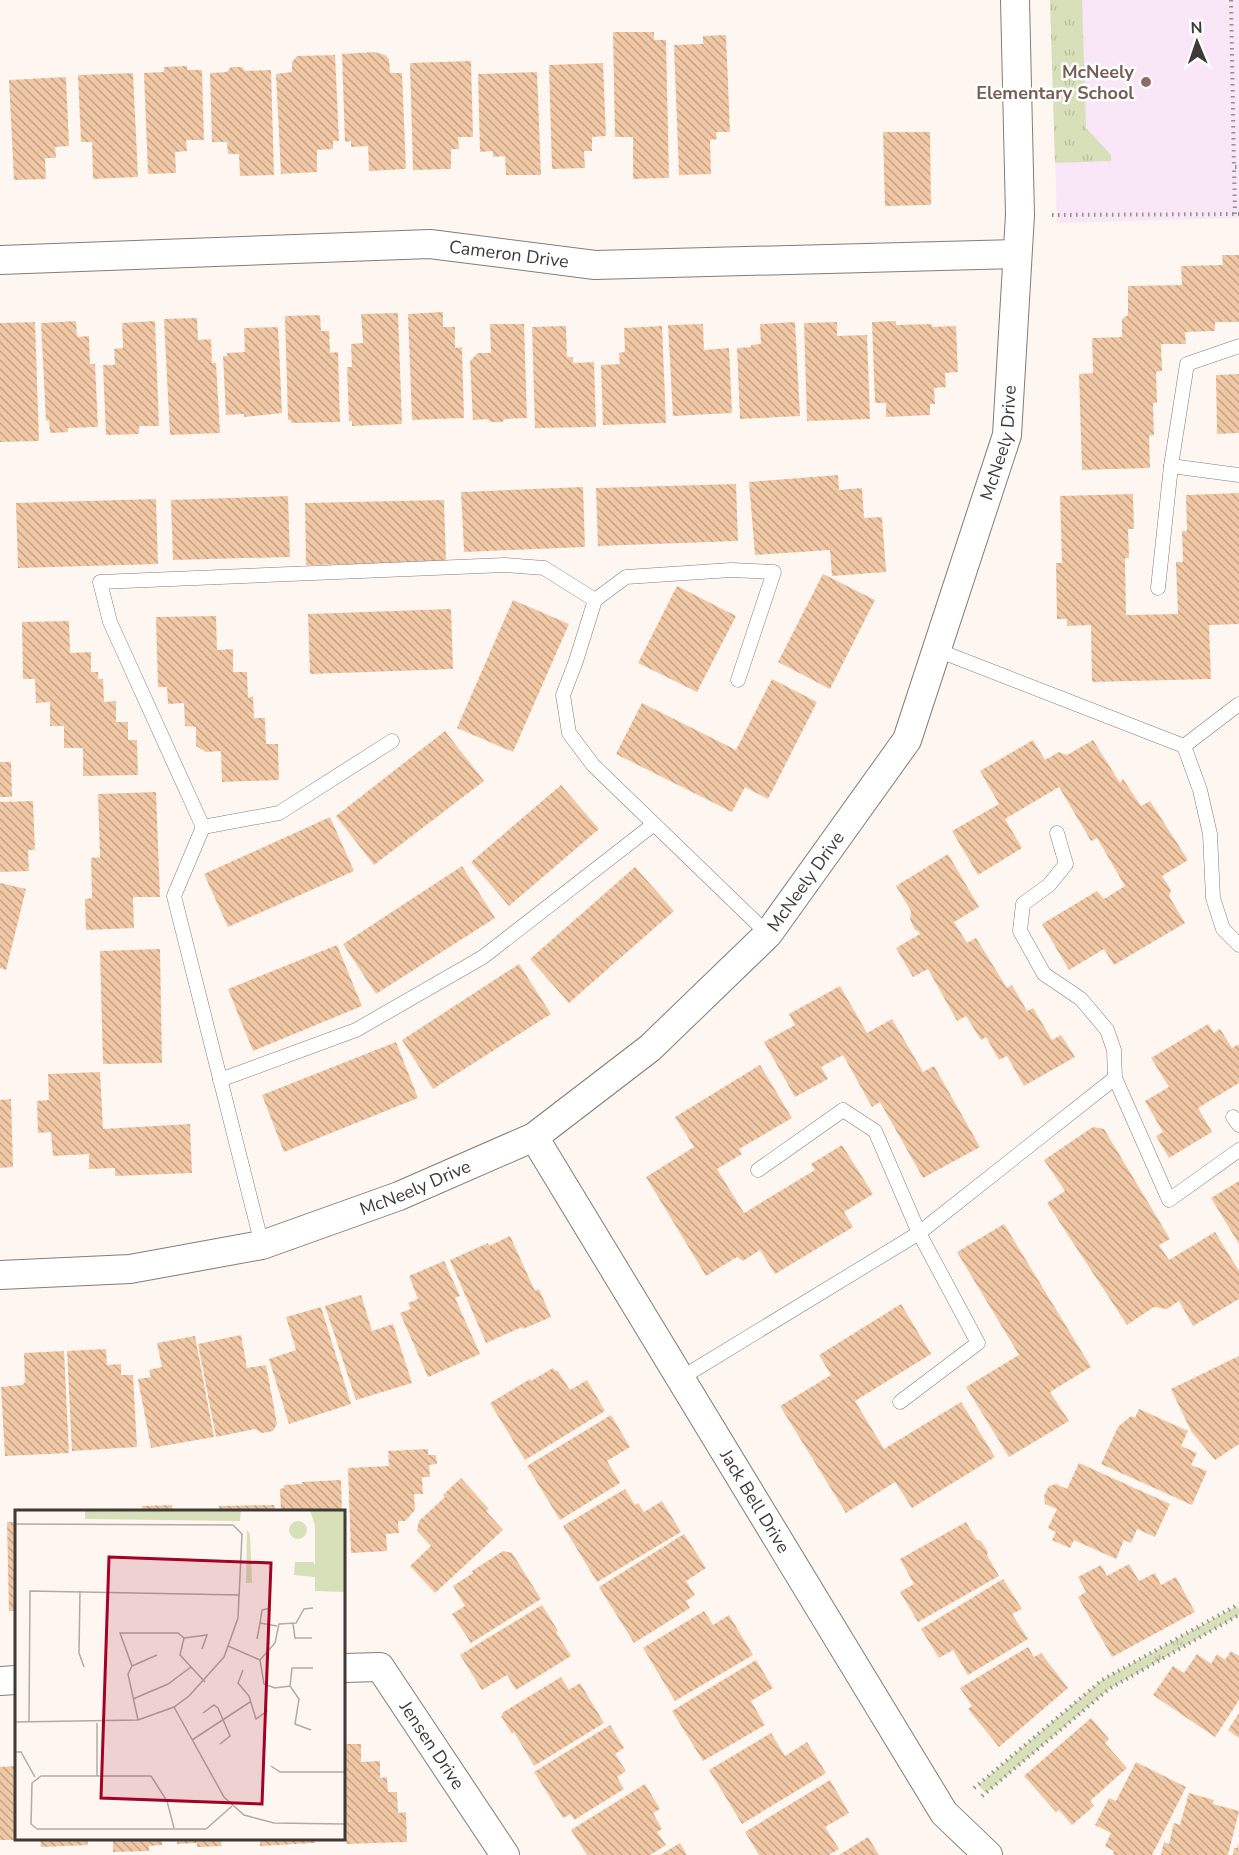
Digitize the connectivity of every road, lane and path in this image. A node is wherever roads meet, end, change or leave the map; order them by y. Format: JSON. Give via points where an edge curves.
{"nodes":[{"id":1,"x":1015,"y":0,"type":"edge"},
{"id":2,"x":1231,"y":0,"type":"edge"},
{"id":3,"x":1237,"y":167,"type":"edge"},
{"id":4,"x":1051,"y":214,"type":"dead end"},
{"id":5,"x":1237,"y":214,"type":"edge"},
{"id":6,"x":1017,"y":254,"type":"junction"},
{"id":7,"x":0,"y":260,"type":"edge"},
{"id":8,"x":1239,"y":346,"type":"edge"},
{"id":9,"x":1171,"y":466,"type":"junction"},
{"id":10,"x":1239,"y":476,"type":"edge"},
{"id":11,"x":1158,"y":588,"type":"dead end"},
{"id":12,"x":596,"y":600,"type":"junction"},
{"id":13,"x":937,"y":650,"type":"junction"},
{"id":14,"x":738,"y":680,"type":"dead end"},
{"id":15,"x":1239,"y":704,"type":"edge"},
{"id":16,"x":392,"y":741,"type":"dead end"},
{"id":17,"x":1184,"y":746,"type":"junction"},
{"id":18,"x":654,"y":824,"type":"junction"},
{"id":19,"x":203,"y":827,"type":"junction"},
{"id":20,"x":1057,"y":833,"type":"dead end"},
{"id":21,"x":768,"y":934,"type":"junction"},
{"id":22,"x":1239,"y":945,"type":"edge"},
{"id":23,"x":1115,"y":1078,"type":"junction"},
{"id":24,"x":220,"y":1080,"type":"junction"},
{"id":25,"x":534,"y":1137,"type":"junction"},
{"id":26,"x":1239,"y":1150,"type":"edge"},
{"id":27,"x":758,"y":1170,"type":"dead end"},
{"id":28,"x":919,"y":1233,"type":"junction"},
{"id":29,"x":262,"y":1245,"type":"junction"},
{"id":30,"x":0,"y":1275,"type":"edge"},
{"id":31,"x":681,"y":1378,"type":"junction"},
{"id":32,"x":900,"y":1402,"type":"dead end"},
{"id":33,"x":1239,"y":1604,"type":"edge"},
{"id":34,"x":1239,"y":1615,"type":"edge"},
{"id":35,"x":345,"y":1668,"type":"edge"},
{"id":36,"x":15,"y":1680,"type":"edge"},
{"id":37,"x":0,"y":1681,"type":"edge"},
{"id":38,"x":974,"y":1788,"type":"dead end"},
{"id":39,"x":982,"y":1796,"type":"dead end"},
{"id":40,"x":505,"y":1855,"type":"edge"},
{"id":41,"x":988,"y":1855,"type":"edge"}],
"edges":[{"from":1,"to":6,"type":"street","name":"McNeely Drive","via":[[1020,214]]},
{"from":2,"to":3,"type":"path"},
{"from":3,"to":5,"type":"path"},
{"from":4,"to":5,"type":"path"},
{"from":6,"to":7,"type":"street","name":"Cameron Drive","via":[[595,265],[430,244]]},
{"from":6,"to":13,"type":"street","name":"McNeely Drive","via":[[1007,435]]},
{"from":8,"to":9,"type":"lane","via":[[1187,364]]},
{"from":9,"to":10,"type":"lane"},
{"from":9,"to":11,"type":"lane"},
{"from":12,"to":14,"type":"lane","via":[[626,577],[731,570],[774,572]]},
{"from":12,"to":18,"type":"lane","via":[[562,695],[569,733],[593,765]]},
{"from":12,"to":19,"type":"lane","via":[[544,568],[505,565],[100,582],[110,622]]},
{"from":13,"to":17,"type":"lane"},
{"from":13,"to":21,"type":"street","name":"McNeely Drive","via":[[907,740]]},
{"from":15,"to":17,"type":"lane"},
{"from":16,"to":19,"type":"lane","via":[[279,813]]},
{"from":17,"to":22,"type":"lane","via":[[1210,834],[1213,898],[1223,929]]},
{"from":18,"to":21,"type":"lane"},
{"from":18,"to":24,"type":"lane","via":[[483,957],[356,1030]]},
{"from":19,"to":24,"type":"lane","via":[[174,896]]},
{"from":20,"to":23,"type":"lane","via":[[1066,864],[1049,885],[1023,904],[1020,931],[1044,974],[1081,999],[1107,1030],[1114,1050]]},
{"from":21,"to":25,"type":"street","name":"McNeely Drive","via":[[650,1047]]},
{"from":23,"to":26,"type":"lane","via":[[1169,1200]]},
{"from":23,"to":28,"type":"lane"},
{"from":24,"to":29,"type":"lane"},
{"from":25,"to":29,"type":"street","name":"McNeely Drive","via":[[399,1196]]},
{"from":25,"to":31,"type":"street","name":"Jack Bell Drive"},
{"from":27,"to":28,"type":"lane","via":[[843,1110],[875,1131]]},
{"from":28,"to":31,"type":"lane"},
{"from":28,"to":32,"type":"lane","via":[[978,1343]]},
{"from":29,"to":30,"type":"street","name":"McNeely Drive","via":[[130,1269]]},
{"from":31,"to":41,"type":"street","name":"Jack Bell Drive","via":[[944,1813]]},
{"from":33,"to":38,"type":"path","via":[[1102,1680]]},
{"from":34,"to":39,"type":"path","via":[[1109,1689]]},
{"from":35,"to":40,"type":"street","name":"Jensen Drive","via":[[380,1667]]},
{"from":36,"to":37,"type":"street"}]}
